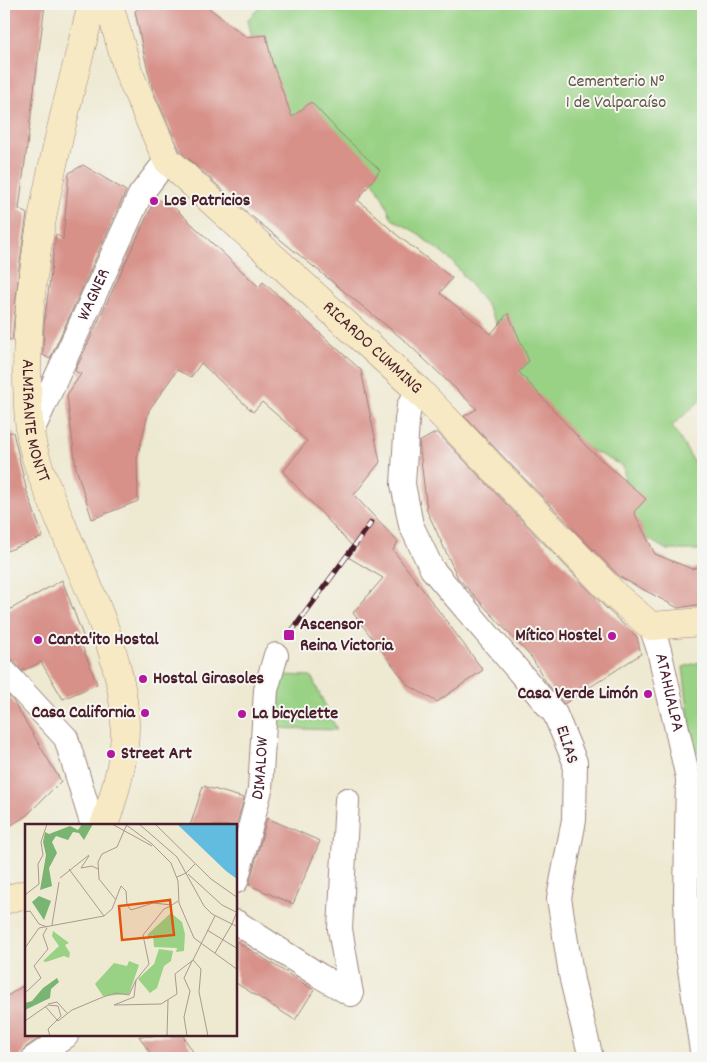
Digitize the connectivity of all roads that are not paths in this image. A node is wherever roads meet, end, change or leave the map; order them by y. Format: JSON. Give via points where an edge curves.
{"nodes":[{"id":1,"x":92,"y":4,"type":"edge"},
{"id":2,"x":109,"y":4,"type":"edge"},
{"id":3,"x":166,"y":160,"type":"junction"},
{"id":4,"x":419,"y":391,"type":"junction"},
{"id":5,"x":30,"y":433,"type":"junction"},
{"id":6,"x":703,"y":622,"type":"edge"},
{"id":7,"x":651,"y":626,"type":"junction"},
{"id":8,"x":276,"y":654,"type":"dead end"},
{"id":9,"x":4,"y":671,"type":"edge"},
{"id":10,"x":696,"y":778,"type":"edge"},
{"id":11,"x":347,"y":800,"type":"dead end"},
{"id":12,"x":92,"y":824,"type":"edge"},
{"id":13,"x":105,"y":824,"type":"edge"},
{"id":14,"x":238,"y":878,"type":"edge"},
{"id":15,"x":25,"y":894,"type":"edge"},
{"id":16,"x":4,"y":900,"type":"edge"},
{"id":17,"x":238,"y":923,"type":"edge"},
{"id":18,"x":65,"y":1037,"type":"edge"},
{"id":19,"x":34,"y":1058,"type":"edge"},
{"id":20,"x":591,"y":1058,"type":"edge"},
{"id":21,"x":703,"y":1058,"type":"edge"}],
"edges":[{"from":1,"to":5,"type":"street","name":"ALMIRANTE MONTT","via":[[44,200],[26,352]]},
{"from":2,"to":3,"type":"street","name":"RICARDO CUMMING","via":[[128,71]]},
{"from":3,"to":4,"type":"street","name":"RICARDO CUMMING"},
{"from":3,"to":5,"type":"street","name":"WAGNER","via":[[140,195]]},
{"from":4,"to":7,"type":"street","name":"RICARDO CUMMING","via":[[617,597]]},
{"from":4,"to":20,"type":"street","name":"ELIAS","via":[[409,406],[407,420],[404,484],[411,526],[432,569],[555,714],[575,762],[574,820],[559,898],[572,980]]},
{"from":5,"to":13,"type":"street","name":"ALMIRANTE MONTT","via":[[41,471],[118,668],[125,722],[121,763]]},
{"from":6,"to":7,"type":"street"},
{"from":7,"to":10,"type":"street","name":"ATAHUALPA"},
{"from":8,"to":14,"type":"street","name":"DIMALOW","via":[[266,690],[260,790]]},
{"from":9,"to":12,"type":"street","via":[[66,738]]},
{"from":10,"to":21,"type":"street","name":"ATAHUALPA","via":[[686,898],[688,955]]},
{"from":11,"to":17,"type":"street","via":[[340,929],[351,994]]},
{"from":15,"to":16,"type":"street"},
{"from":18,"to":19,"type":"street"}]}
